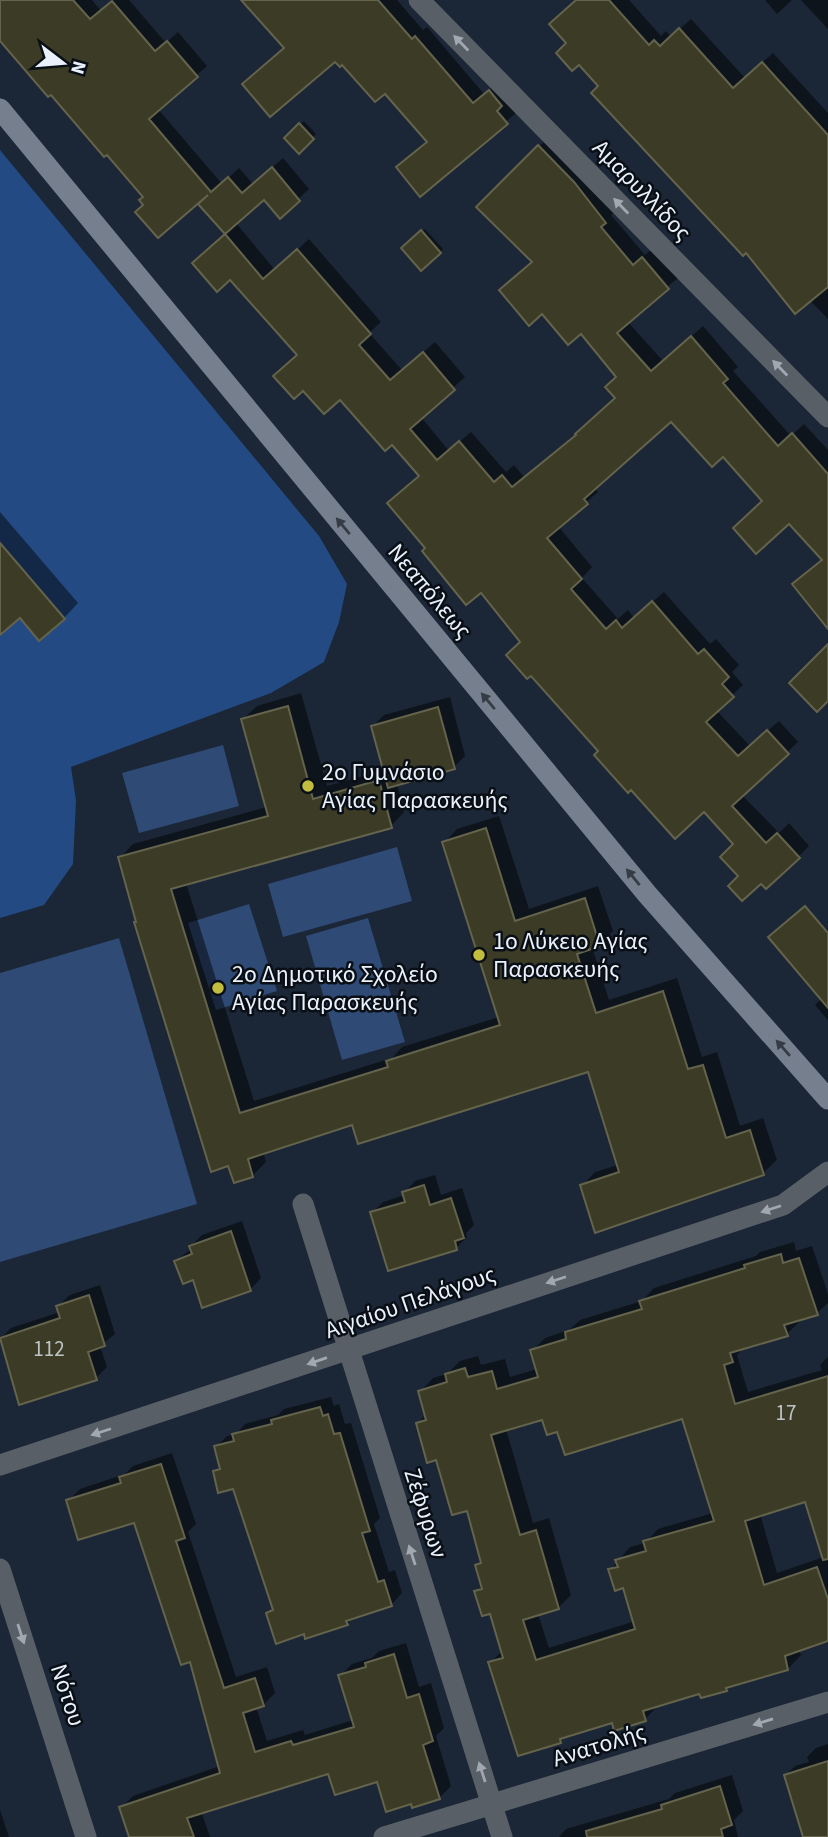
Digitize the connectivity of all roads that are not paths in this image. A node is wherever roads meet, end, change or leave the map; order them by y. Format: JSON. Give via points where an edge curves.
{"nodes":[{"id":1,"x":419,"y":0,"type":"edge"},
{"id":2,"x":0,"y":109,"type":"edge"},
{"id":3,"x":828,"y":416,"type":"edge"},
{"id":4,"x":828,"y":1099,"type":"edge"},
{"id":5,"x":828,"y":1172,"type":"edge"},
{"id":6,"x":303,"y":1204,"type":"dead end"},
{"id":7,"x":347,"y":1349,"type":"junction"},
{"id":8,"x":0,"y":1465,"type":"edge"},
{"id":9,"x":0,"y":1569,"type":"edge"},
{"id":10,"x":828,"y":1702,"type":"edge"},
{"id":11,"x":492,"y":1805,"type":"junction"},
{"id":12,"x":86,"y":1837,"type":"edge"},
{"id":13,"x":384,"y":1837,"type":"edge"},
{"id":14,"x":502,"y":1837,"type":"edge"}],
"edges":[{"from":3,"to":1,"type":"street","name":"Αμαρυλλίδος","one_way":true},
{"from":4,"to":2,"type":"street","name":"Νεαπόλεως","one_way":true,"via":[[647,894]]},
{"from":5,"to":7,"type":"street","name":"Αιγαίου Πελάγους","one_way":true,"via":[[783,1205]]},
{"from":6,"to":7,"type":"street","name":"Ζέφυρων"},
{"from":7,"to":8,"type":"street","name":"Αιγαίου Πελάγους","one_way":true},
{"from":11,"to":7,"type":"street","name":"Ζέφυρων","one_way":true},
{"from":9,"to":12,"type":"street","name":"Νότου","one_way":true},
{"from":10,"to":11,"type":"street","name":"Ανατολής","one_way":true},
{"from":11,"to":13,"type":"street","name":"Ανατολής"},
{"from":11,"to":14,"type":"street","name":"Ζέφυρων"}]}
